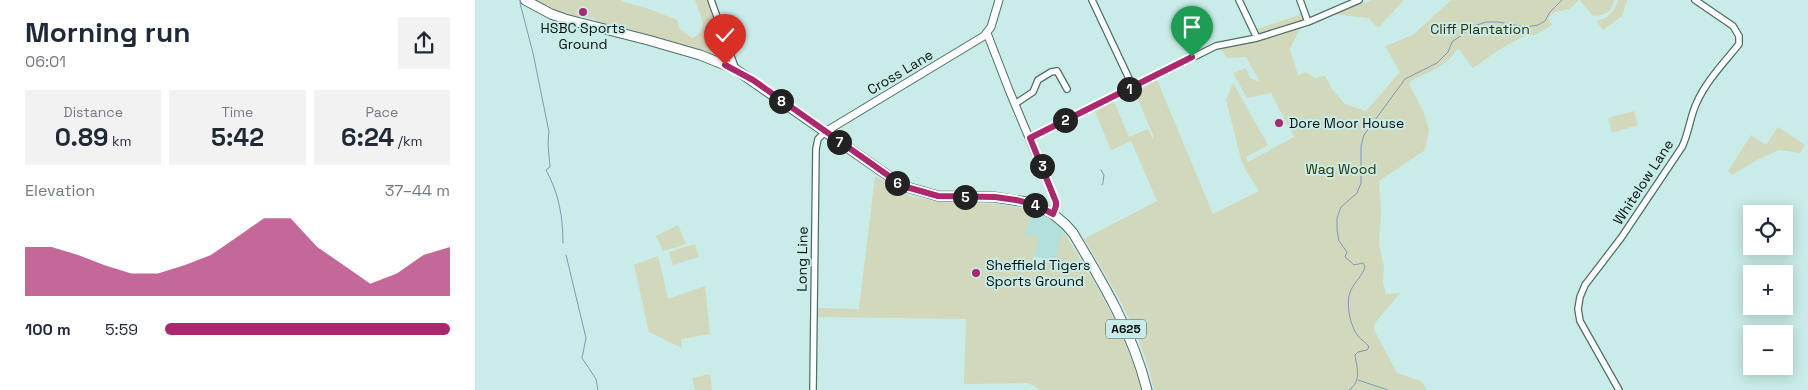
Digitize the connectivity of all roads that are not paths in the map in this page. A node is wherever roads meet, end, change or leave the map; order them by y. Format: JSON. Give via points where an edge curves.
{"nodes":[{"id":1,"x":525,"y":0,"type":"edge"},
{"id":2,"x":711,"y":0,"type":"edge"},
{"id":3,"x":999,"y":0,"type":"edge"},
{"id":4,"x":1093,"y":0,"type":"edge"},
{"id":5,"x":1239,"y":0,"type":"edge"},
{"id":6,"x":1300,"y":0,"type":"edge"},
{"id":7,"x":1359,"y":0,"type":"edge"},
{"id":8,"x":1695,"y":0,"type":"edge"},
{"id":9,"x":1308,"y":22,"type":"junction"},
{"id":10,"x":987,"y":33,"type":"junction"},
{"id":11,"x":1257,"y":38,"type":"junction"},
{"id":12,"x":736,"y":70,"type":"junction"},
{"id":13,"x":1133,"y":87,"type":"junction"},
{"id":14,"x":1067,"y":89,"type":"dead end"},
{"id":15,"x":1015,"y":104,"type":"junction"},
{"id":16,"x":825,"y":132,"type":"junction"},
{"id":17,"x":1030,"y":138,"type":"junction"},
{"id":18,"x":1053,"y":214,"type":"junction"},
{"id":19,"x":813,"y":390,"type":"edge"},
{"id":20,"x":1147,"y":390,"type":"edge"},
{"id":21,"x":1619,"y":390,"type":"edge"}],
"edges":[{"from":1,"to":12,"type":"main road","number":"A625","via":[[557,17],[683,50]]},
{"from":2,"to":12,"type":"street"},
{"from":3,"to":10,"type":"street"},
{"from":4,"to":13,"type":"street"},
{"from":5,"to":11,"type":"street"},
{"from":6,"to":9,"type":"street"},
{"from":7,"to":9,"type":"street"},
{"from":8,"to":21,"type":"street","name":"Whitelow Lane","via":[[1736,29],[1739,44],[1704,89],[1682,147],[1585,285],[1578,303],[1578,316],[1584,330]]},
{"from":9,"to":11,"type":"street"},
{"from":10,"to":15,"type":"street"},
{"from":10,"to":16,"type":"street","name":"Cross Lane"},
{"from":11,"to":13,"type":"street","via":[[1216,46]]},
{"from":12,"to":16,"type":"main road","number":"A625"},
{"from":13,"to":17,"type":"street"},
{"from":14,"to":15,"type":"street","via":[[1057,71],[1051,72],[1038,80],[1033,92]]},
{"from":15,"to":17,"type":"street"},
{"from":16,"to":18,"type":"main road","number":"A625","via":[[892,180],[912,190],[938,196],[1016,200]]},
{"from":16,"to":19,"type":"street","name":"Long Line","via":[[818,138],[815,149]]},
{"from":17,"to":18,"type":"street","via":[[1056,202]]},
{"from":18,"to":20,"type":"main road","number":"A625","via":[[1073,233],[1106,289],[1136,351]]}]}
